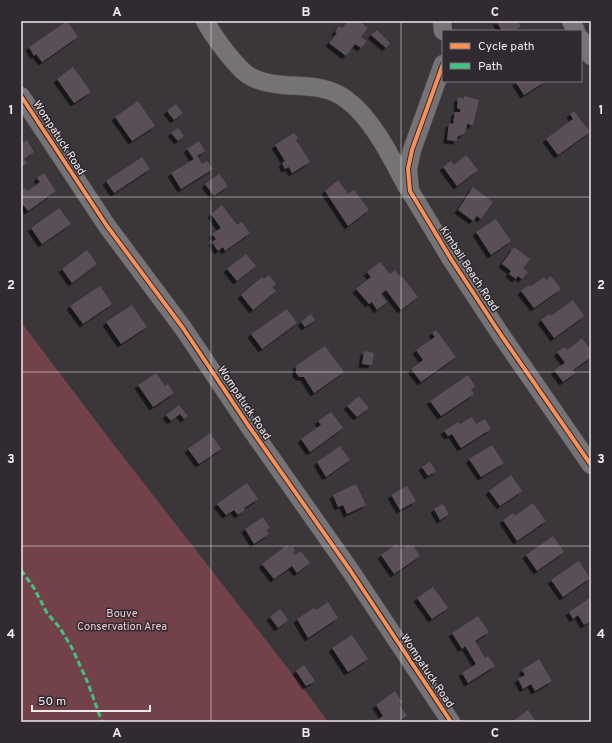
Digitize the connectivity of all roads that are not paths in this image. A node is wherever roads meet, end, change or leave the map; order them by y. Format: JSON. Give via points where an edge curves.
{"nodes":[{"id":1,"x":205,"y":21,"type":"edge"},
{"id":2,"x":570,"y":21,"type":"edge"},
{"id":3,"x":575,"y":30,"type":"edge"},
{"id":4,"x":582,"y":41,"type":"edge"},
{"id":5,"x":591,"y":56,"type":"edge"},
{"id":6,"x":442,"y":67,"type":"edge"},
{"id":7,"x":21,"y":96,"type":"edge"},
{"id":8,"x":410,"y":191,"type":"junction"},
{"id":9,"x":591,"y":465,"type":"edge"},
{"id":10,"x":451,"y":722,"type":"edge"}],
"edges":[{"from":1,"to":8,"type":"street","via":[[213,35],[244,72],[261,81],[284,85],[308,85],[330,90],[348,100],[364,116]]},
{"from":2,"to":3,"type":"street"},
{"from":4,"to":5,"type":"street"},
{"from":6,"to":8,"type":"street","name":"Kimball Beach Road","via":[[412,150],[408,169]]},
{"from":7,"to":10,"type":"street","name":"Wompatuck Road","via":[[107,226],[183,328],[350,570]]},
{"from":8,"to":9,"type":"street","name":"Kimball Beach Road","via":[[501,335]]}]}
